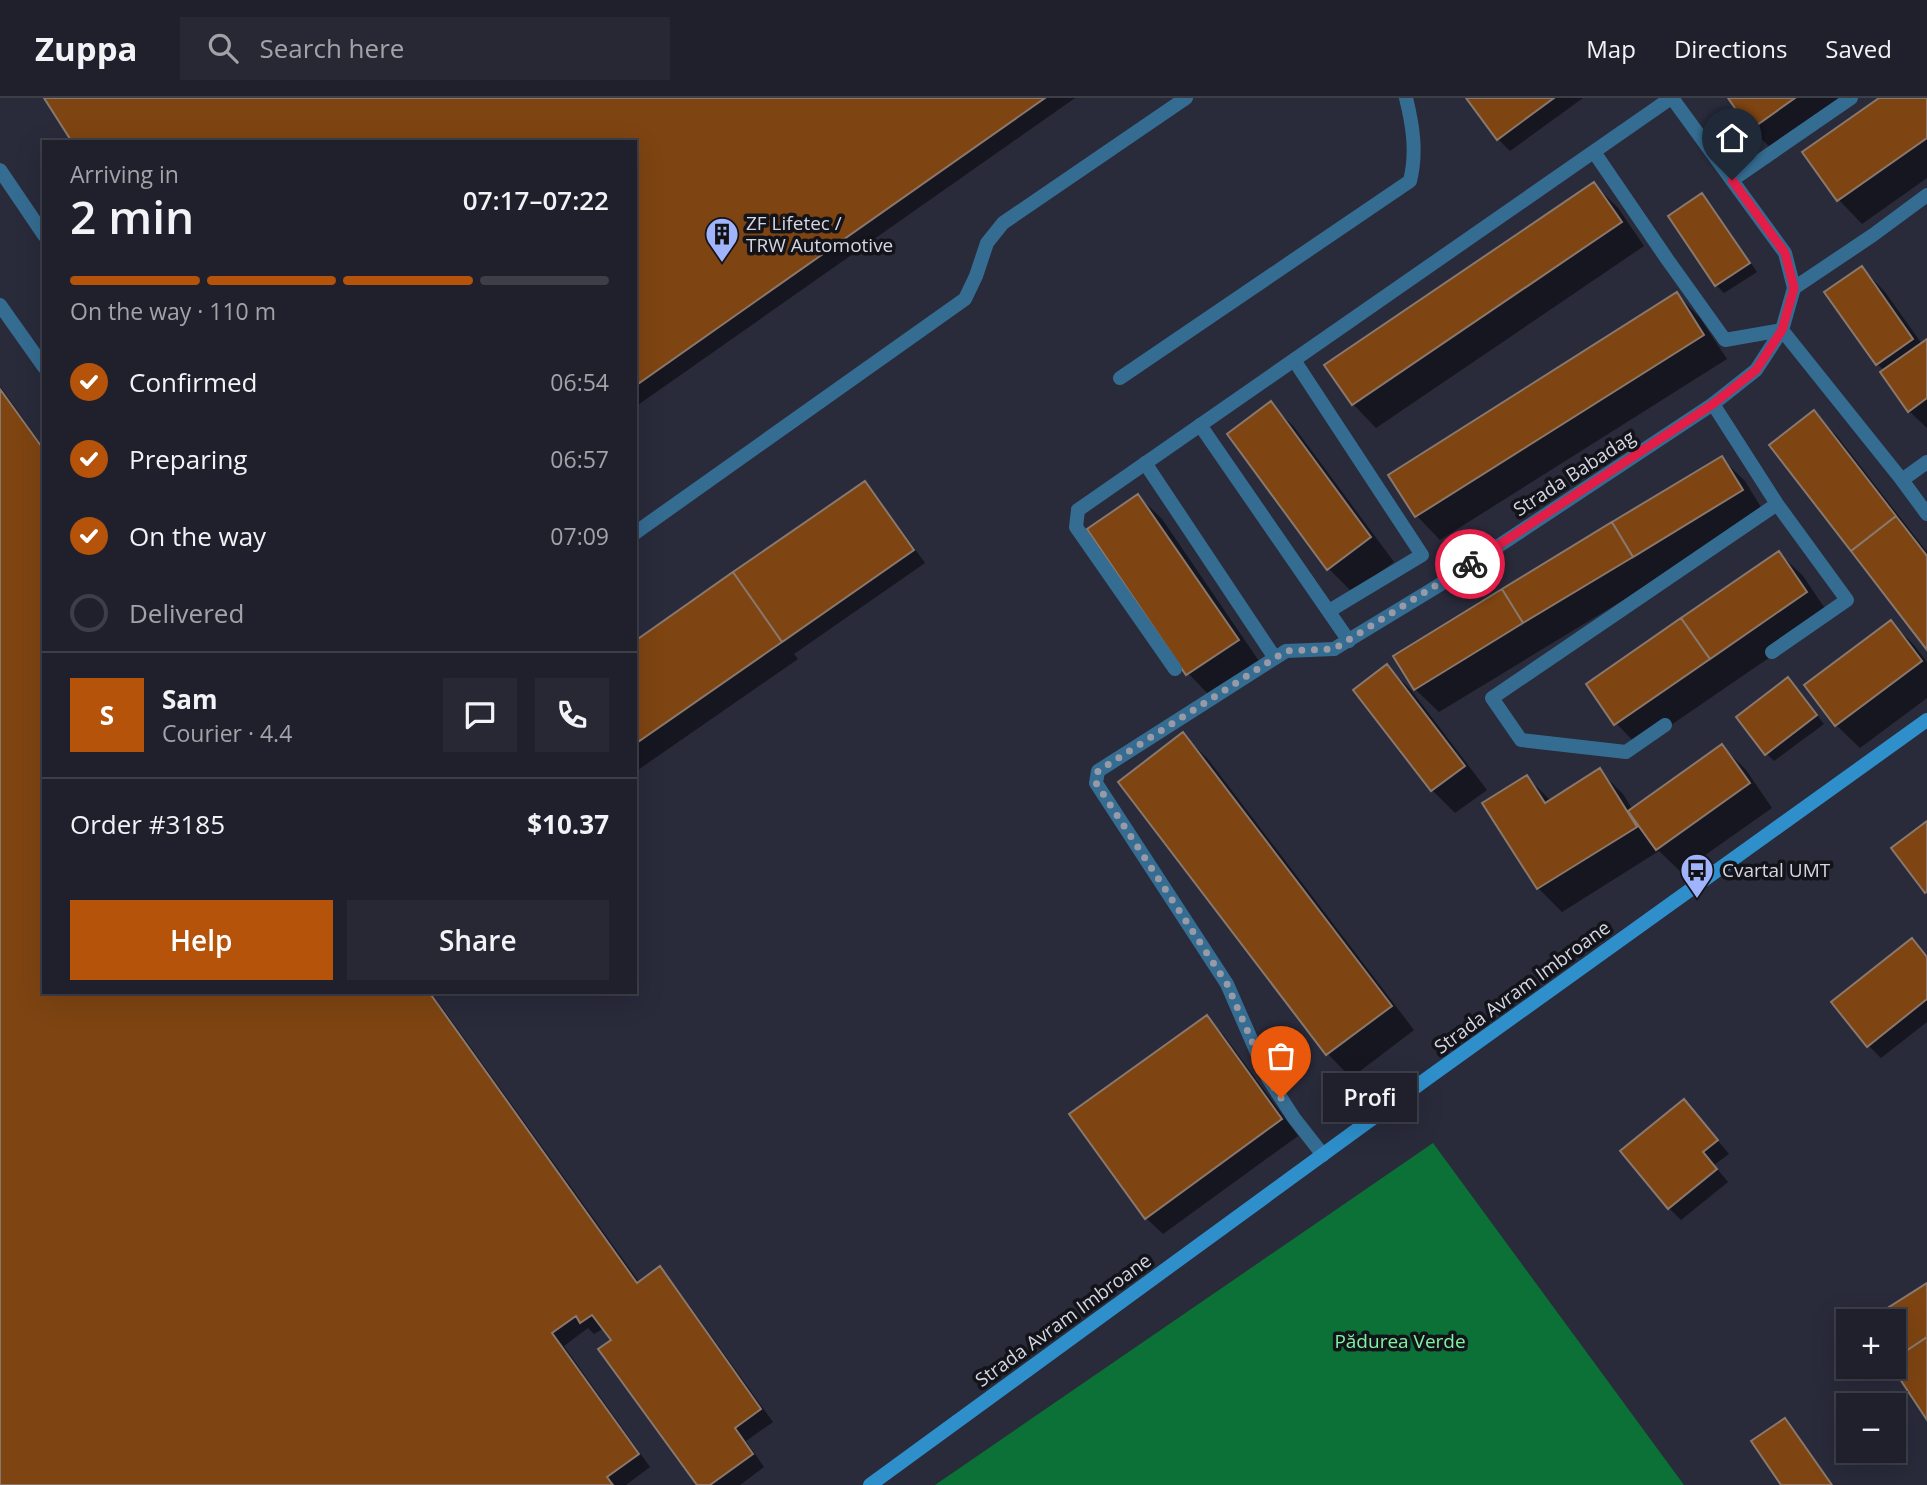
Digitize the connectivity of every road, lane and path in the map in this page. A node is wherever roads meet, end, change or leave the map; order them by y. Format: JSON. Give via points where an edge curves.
{"nodes":[{"id":1,"x":1186,"y":98,"type":"edge"},
{"id":2,"x":1406,"y":98,"type":"edge"},
{"id":3,"x":1672,"y":98,"type":"edge"},
{"id":4,"x":1851,"y":98,"type":"edge"},
{"id":5,"x":1594,"y":152,"type":"junction"},
{"id":6,"x":0,"y":170,"type":"edge"},
{"id":7,"x":1732,"y":180,"type":"junction"},
{"id":8,"x":1927,"y":195,"type":"edge"},
{"id":9,"x":42,"y":232,"type":"edge"},
{"id":10,"x":1794,"y":288,"type":"junction"},
{"id":11,"x":0,"y":305,"type":"edge"},
{"id":12,"x":1782,"y":330,"type":"junction"},
{"id":13,"x":1294,"y":360,"type":"junction"},
{"id":14,"x":42,"y":364,"type":"edge"},
{"id":15,"x":1121,"y":378,"type":"dead end"},
{"id":16,"x":1713,"y":404,"type":"junction"},
{"id":17,"x":1200,"y":425,"type":"junction"},
{"id":18,"x":1927,"y":462,"type":"edge"},
{"id":19,"x":1145,"y":463,"type":"junction"},
{"id":20,"x":1902,"y":480,"type":"junction"},
{"id":21,"x":1777,"y":503,"type":"junction"},
{"id":22,"x":1927,"y":514,"type":"edge"},
{"id":23,"x":637,"y":532,"type":"edge"},
{"id":24,"x":1329,"y":611,"type":"junction"},
{"id":25,"x":1349,"y":641,"type":"junction"},
{"id":26,"x":1772,"y":652,"type":"dead end"},
{"id":27,"x":1275,"y":658,"type":"junction"},
{"id":28,"x":1175,"y":669,"type":"dead end"},
{"id":29,"x":1927,"y":720,"type":"edge"},
{"id":30,"x":1665,"y":725,"type":"dead end"},
{"id":31,"x":1323,"y":1155,"type":"junction"},
{"id":32,"x":870,"y":1485,"type":"edge"}],
"edges":[{"from":1,"to":23,"type":"street","via":[[1003,223],[987,243],[965,299]]},
{"from":2,"to":15,"type":"street","via":[[1415,150],[1410,181]]},
{"from":3,"to":5,"type":"street"},
{"from":3,"to":7,"type":"street"},
{"from":4,"to":7,"type":"street"},
{"from":5,"to":12,"type":"street","via":[[1726,340]]},
{"from":5,"to":13,"type":"street"},
{"from":6,"to":9,"type":"street"},
{"from":7,"to":10,"type":"street","via":[[1785,253]]},
{"from":8,"to":10,"type":"street"},
{"from":10,"to":12,"type":"street","name":"Strada Babadag"},
{"from":11,"to":14,"type":"street"},
{"from":12,"to":16,"type":"street","name":"Strada Babadag","via":[[1756,370]]},
{"from":12,"to":20,"type":"street"},
{"from":13,"to":17,"type":"street"},
{"from":13,"to":24,"type":"street","via":[[1422,555]]},
{"from":16,"to":21,"type":"street"},
{"from":16,"to":25,"type":"street","name":"Strada Babadag"},
{"from":17,"to":19,"type":"street"},
{"from":17,"to":24,"type":"street"},
{"from":18,"to":20,"type":"street"},
{"from":19,"to":27,"type":"street"},
{"from":19,"to":28,"type":"street","via":[[1078,510],[1076,527]]},
{"from":20,"to":22,"type":"street"},
{"from":21,"to":26,"type":"street","via":[[1847,600]]},
{"from":21,"to":30,"type":"street","via":[[1492,698],[1521,740],[1626,752]]},
{"from":24,"to":25,"type":"street"},
{"from":25,"to":27,"type":"street","name":"Strada Babadag","via":[[1334,649],[1286,651]]},
{"from":27,"to":31,"type":"street","via":[[1098,771],[1096,783],[1227,984],[1268,1078]]},
{"from":29,"to":31,"type":"main road","name":"Strada Avram Imbroane"},
{"from":31,"to":32,"type":"main road","name":"Strada Avram Imbroane"}]}
